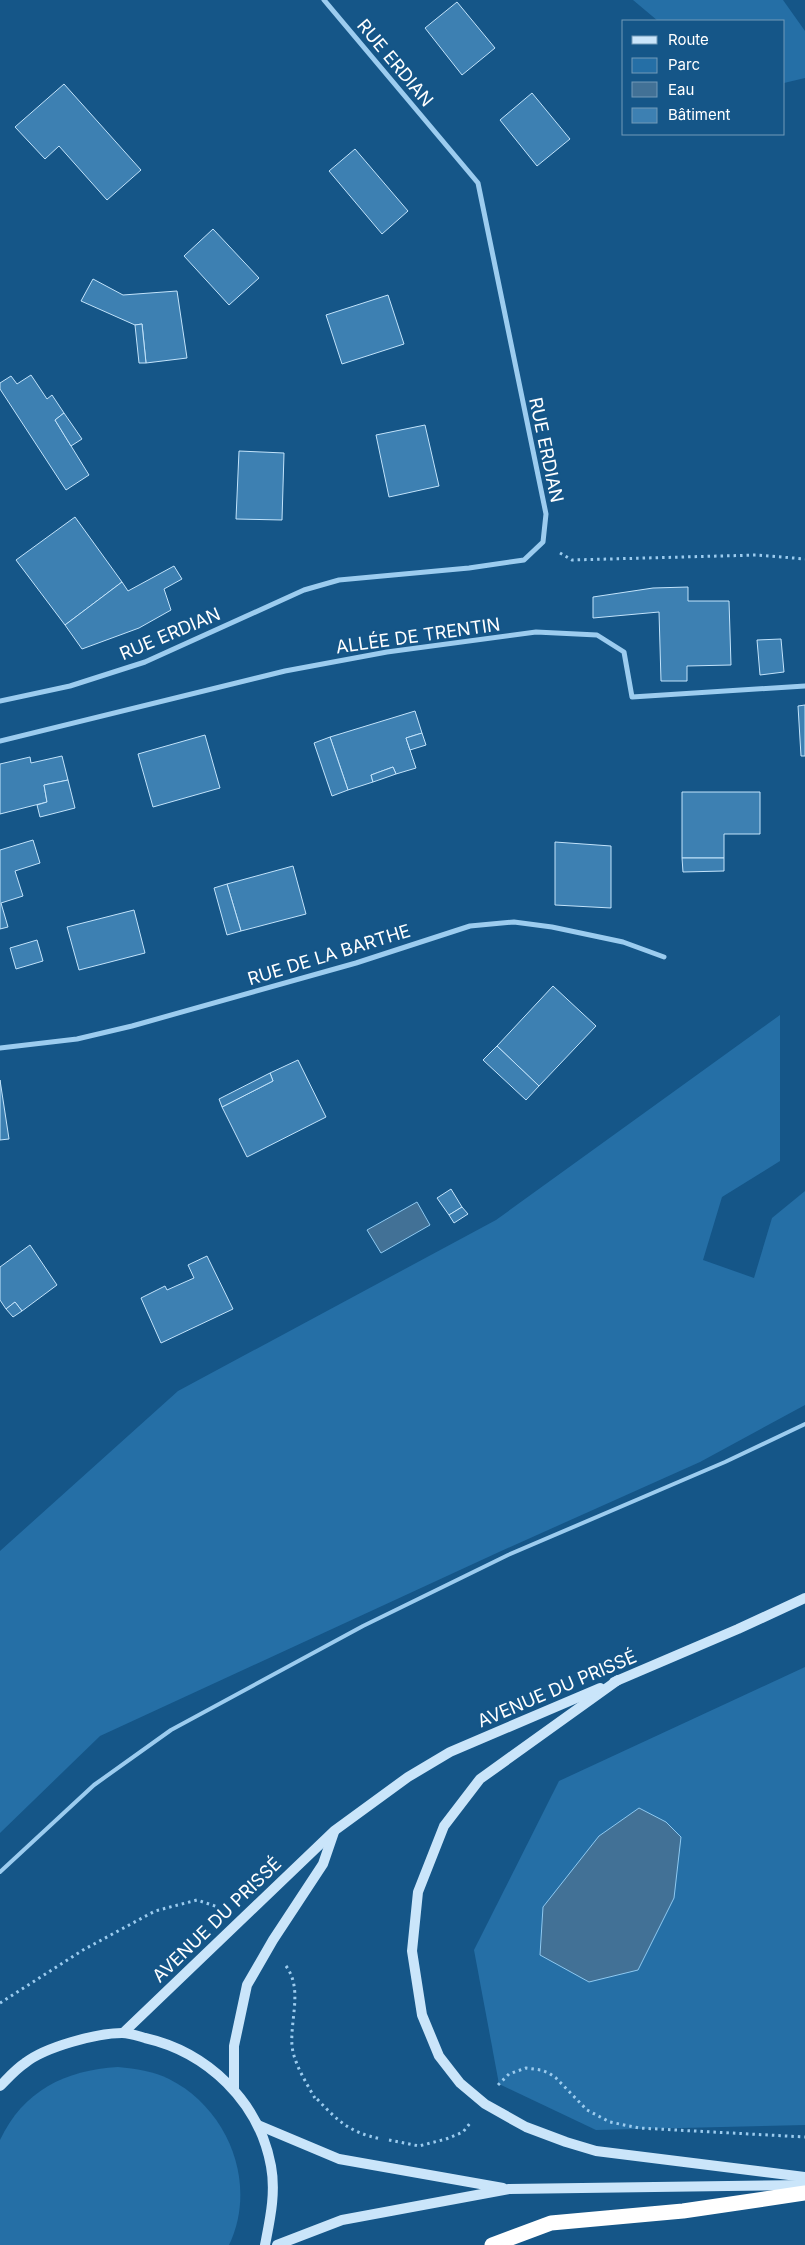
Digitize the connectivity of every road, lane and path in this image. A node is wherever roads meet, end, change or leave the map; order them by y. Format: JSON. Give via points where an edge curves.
{"nodes":[{"id":1,"x":324,"y":0,"type":"edge"},
{"id":2,"x":543,"y":542,"type":"junction"},
{"id":3,"x":805,"y":559,"type":"edge"},
{"id":4,"x":805,"y":686,"type":"edge"},
{"id":5,"x":0,"y":701,"type":"edge"},
{"id":6,"x":0,"y":741,"type":"edge"},
{"id":7,"x":664,"y":957,"type":"dead end"},
{"id":8,"x":0,"y":1048,"type":"edge"},
{"id":9,"x":805,"y":1424,"type":"edge"},
{"id":10,"x":805,"y":1598,"type":"edge"},
{"id":11,"x":618,"y":1680,"type":"junction"},
{"id":12,"x":334,"y":1831,"type":"junction"},
{"id":13,"x":0,"y":1872,"type":"edge"},
{"id":14,"x":211,"y":1904,"type":"dead end"},
{"id":15,"x":0,"y":2003,"type":"edge"},
{"id":16,"x":123,"y":2033,"type":"junction"},
{"id":17,"x":0,"y":2086,"type":"edge"},
{"id":18,"x":234,"y":2088,"type":"junction"},
{"id":19,"x":258,"y":2125,"type":"junction"},
{"id":20,"x":805,"y":2178,"type":"edge"},
{"id":21,"x":805,"y":2185,"type":"edge"},
{"id":22,"x":509,"y":2189,"type":"junction"},
{"id":23,"x":805,"y":2193,"type":"edge"},
{"id":24,"x":265,"y":2245,"type":"edge"},
{"id":25,"x":277,"y":2245,"type":"edge"},
{"id":26,"x":492,"y":2245,"type":"edge"}],
"edges":[{"from":1,"to":2,"type":"street","name":"RUE ERDIAN","via":[[478,183],[546,514]]},
{"from":2,"to":3,"type":"path","via":[[572,560],[757,555]]},
{"from":2,"to":5,"type":"street","name":"RUE ERDIAN","via":[[524,560],[339,580],[304,590],[146,662],[70,686]]},
{"from":4,"to":6,"type":"street","name":"ALLÉE DE TRENTIN","via":[[632,697],[624,652],[597,635],[536,632],[387,652],[285,671]]},
{"from":7,"to":8,"type":"street","name":"RUE DE LA BARTHE","via":[[623,942],[552,927],[514,922],[470,926],[356,963],[132,1026],[77,1039]]},
{"from":9,"to":13,"type":"lane","via":[[725,1462],[508,1554],[363,1626],[171,1730],[94,1785]]},
{"from":10,"to":11,"type":"main road","name":"AVENUE DU PRISSÉ"},
{"from":11,"to":12,"type":"main road","name":"AVENUE DU PRISSÉ","via":[[450,1752],[408,1777]]},
{"from":11,"to":20,"type":"main road","via":[[480,1778],[444,1826],[418,1892],[412,1951],[422,2015],[440,2056],[460,2083],[485,2104],[526,2127],[596,2151]]},
{"from":12,"to":16,"type":"main road","name":"AVENUE DU PRISSÉ"},
{"from":12,"to":18,"type":"main road","via":[[323,1864],[248,1985],[234,2046]]},
{"from":14,"to":15,"type":"path","via":[[197,1900],[155,1911],[84,1950]]},
{"from":16,"to":17,"type":"main road","via":[[73,2040],[26,2062]]},
{"from":16,"to":18,"type":"main road","via":[[165,2042],[202,2061]]},
{"from":18,"to":19,"type":"main road"},
{"from":19,"to":22,"type":"main road","via":[[339,2160]]},
{"from":19,"to":24,"type":"main road","via":[[271,2166],[273,2208]]},
{"from":21,"to":22,"type":"main road"},
{"from":22,"to":25,"type":"main road","via":[[342,2220]]},
{"from":23,"to":26,"type":"highway","via":[[683,2211],[551,2223]]}]}
